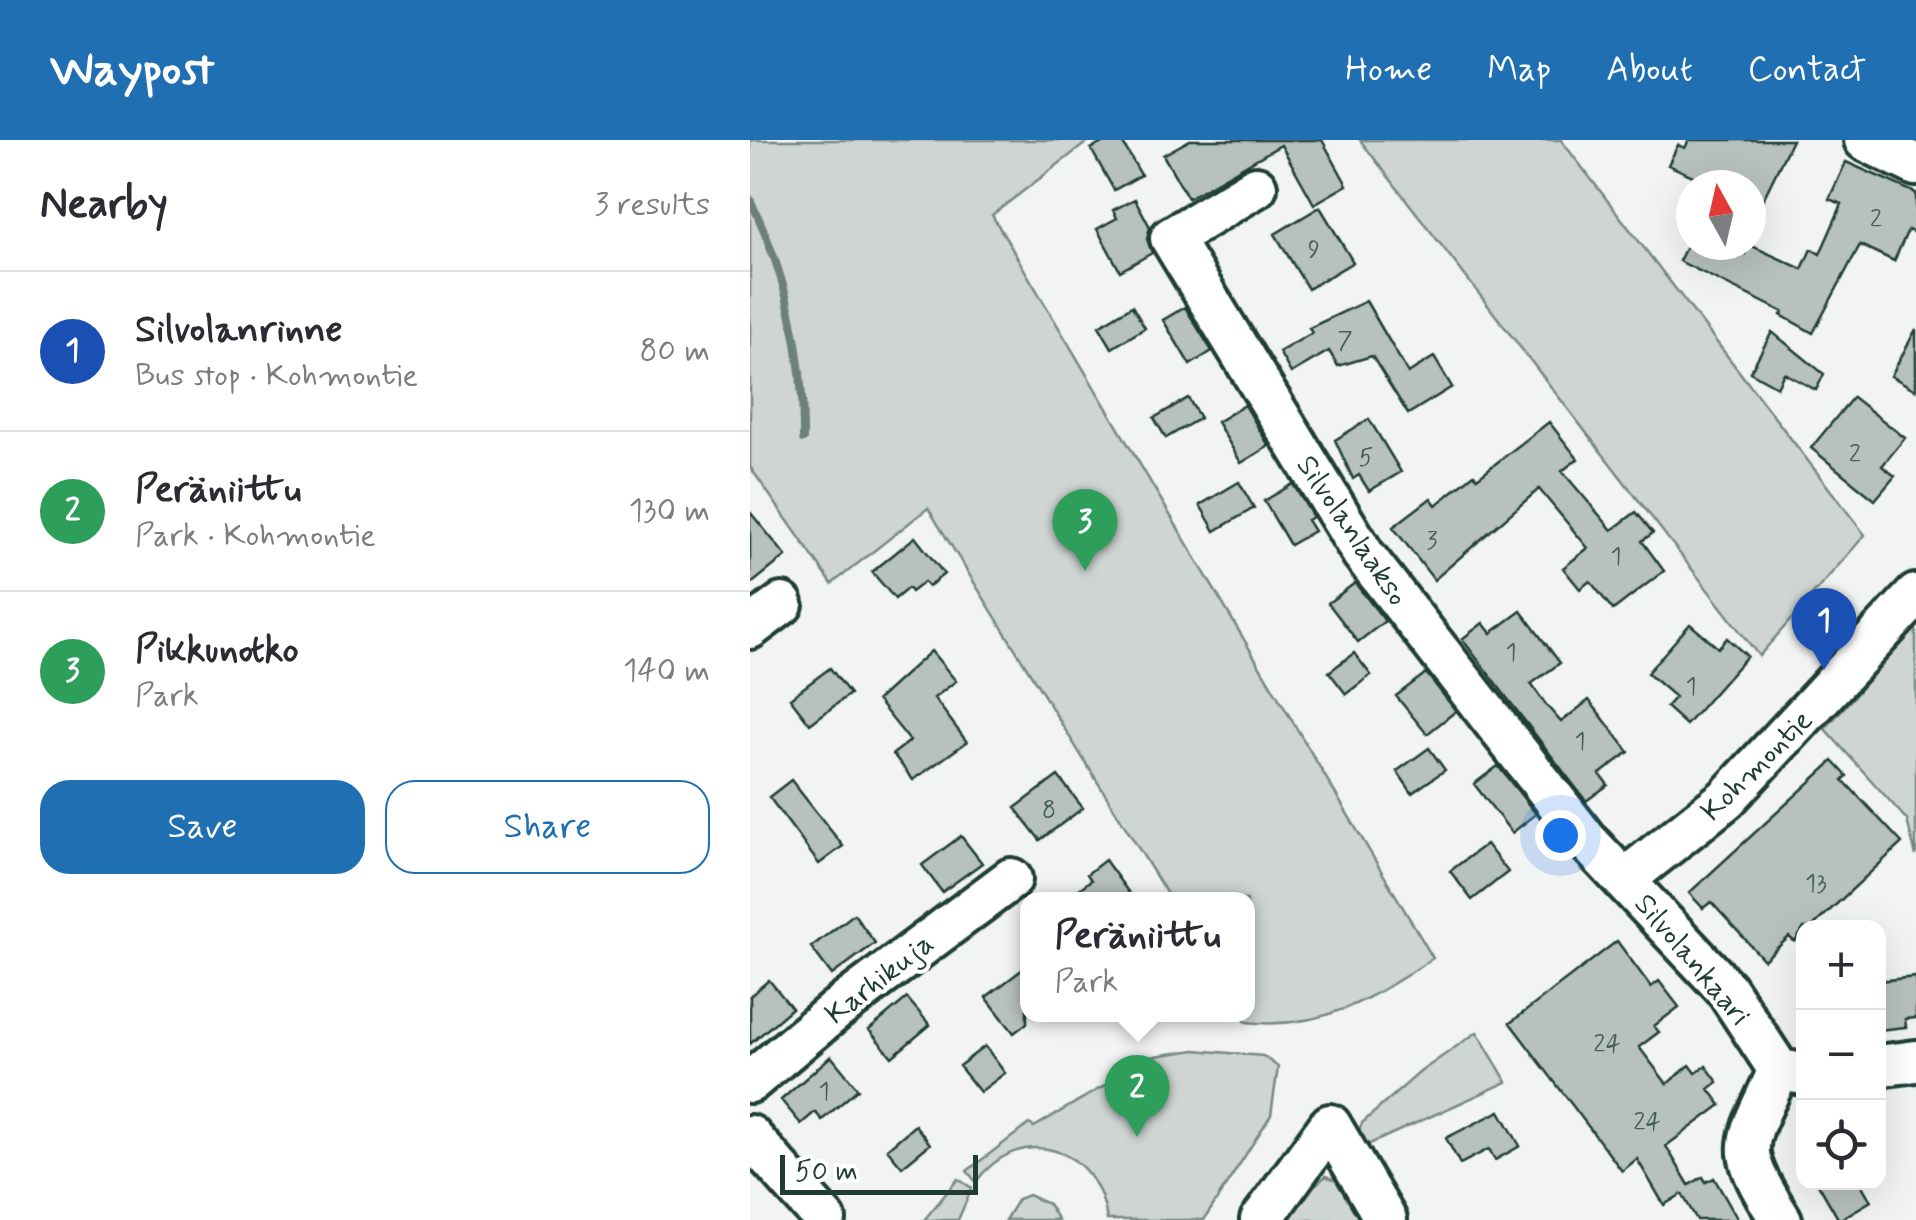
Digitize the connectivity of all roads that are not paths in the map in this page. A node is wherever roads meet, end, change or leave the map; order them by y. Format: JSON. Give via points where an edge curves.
{"nodes":[{"id":1,"x":1866,"y":140,"type":"edge"},
{"id":2,"x":1916,"y":165,"type":"edge"},
{"id":3,"x":1256,"y":187,"type":"dead end"},
{"id":4,"x":1916,"y":596,"type":"edge"},
{"id":5,"x":1011,"y":879,"type":"dead end"},
{"id":6,"x":1626,"y":879,"type":"junction"},
{"id":7,"x":1916,"y":1061,"type":"edge"},
{"id":8,"x":1886,"y":1065,"type":"edge"},
{"id":9,"x":1791,"y":1072,"type":"edge"},
{"id":10,"x":750,"y":1082,"type":"edge"},
{"id":11,"x":750,"y":1136,"type":"edge"},
{"id":12,"x":825,"y":1220,"type":"edge"},
{"id":13,"x":1261,"y":1220,"type":"edge"},
{"id":14,"x":1386,"y":1220,"type":"edge"},
{"id":15,"x":1781,"y":1220,"type":"edge"}],
"edges":[{"from":1,"to":2,"type":"street"},
{"from":3,"to":6,"type":"street","name":"Silvolanlaakso","via":[[1172,238],[1363,554],[1587,841]]},
{"from":4,"to":6,"type":"street","name":"Kohmontie","via":[[1726,799]]},
{"from":5,"to":10,"type":"street","name":"Karhikuja"},
{"from":6,"to":9,"type":"street","name":"Silvolankaari"},
{"from":7,"to":8,"type":"street"},
{"from":9,"to":15,"type":"street","via":[[1752,1121],[1746,1150]]},
{"from":11,"to":12,"type":"street"},
{"from":13,"to":14,"type":"street","via":[[1330,1125]]}]}
